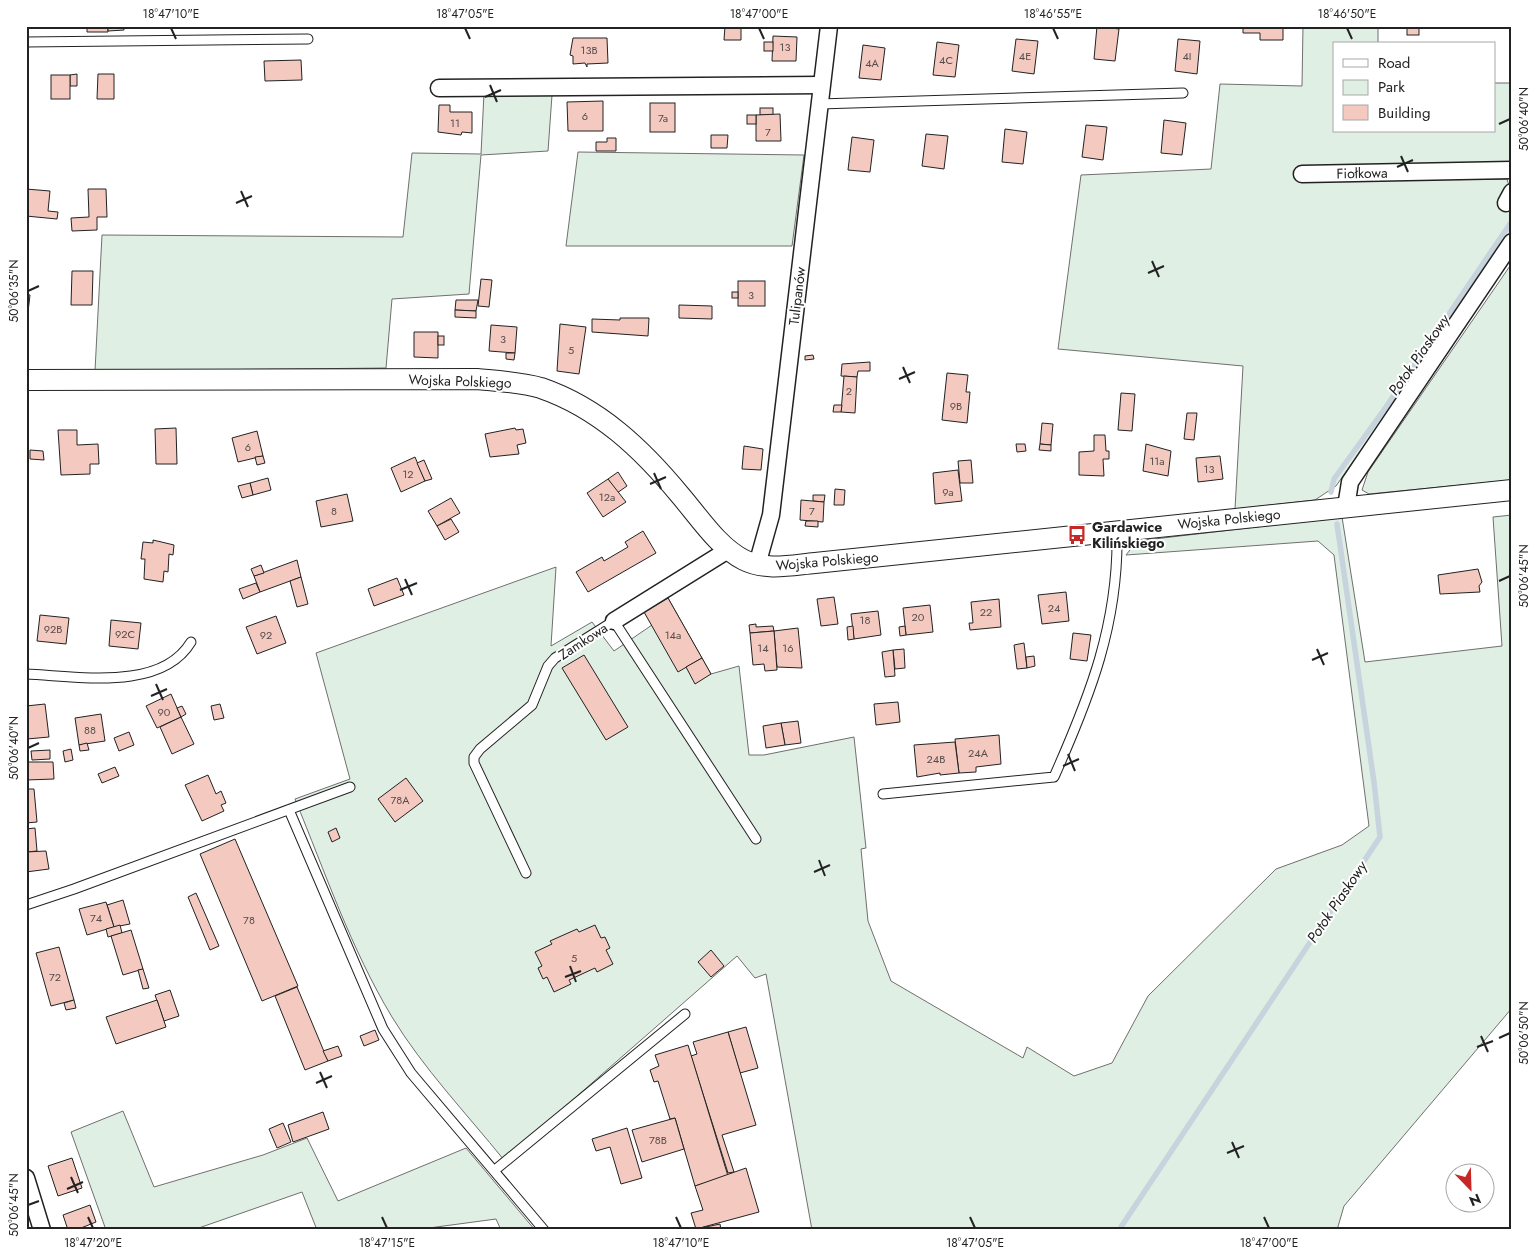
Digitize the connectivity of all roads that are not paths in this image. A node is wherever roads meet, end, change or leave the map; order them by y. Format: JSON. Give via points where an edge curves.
{"nodes":[{"id":1,"x":829,"y":26,"type":"edge"},
{"id":2,"x":308,"y":39,"type":"dead end"},
{"id":3,"x":26,"y":42,"type":"edge"},
{"id":4,"x":822,"y":85,"type":"junction"},
{"id":5,"x":439,"y":88,"type":"dead end"},
{"id":6,"x":1183,"y":93,"type":"dead end"},
{"id":7,"x":819,"y":104,"type":"junction"},
{"id":8,"x":1512,"y":170,"type":"edge"},
{"id":9,"x":1302,"y":174,"type":"dead end"},
{"id":10,"x":1512,"y":242,"type":"edge"},
{"id":11,"x":26,"y":380,"type":"edge"},
{"id":12,"x":1512,"y":490,"type":"edge"},
{"id":13,"x":1346,"y":507,"type":"junction"},
{"id":14,"x":1117,"y":531,"type":"junction"},
{"id":15,"x":728,"y":550,"type":"junction"},
{"id":16,"x":757,"y":565,"type":"junction"},
{"id":17,"x":614,"y":621,"type":"junction"},
{"id":18,"x":191,"y":642,"type":"dead end"},
{"id":19,"x":26,"y":674,"type":"edge"},
{"id":20,"x":350,"y":787,"type":"dead end"},
{"id":21,"x":883,"y":794,"type":"dead end"},
{"id":22,"x":289,"y":810,"type":"junction"},
{"id":23,"x":756,"y":839,"type":"dead end"},
{"id":24,"x":526,"y":873,"type":"dead end"},
{"id":25,"x":26,"y":905,"type":"edge"},
{"id":26,"x":685,"y":1014,"type":"dead end"},
{"id":27,"x":495,"y":1170,"type":"junction"},
{"id":28,"x":26,"y":1178,"type":"edge"},
{"id":29,"x":42,"y":1230,"type":"edge"},
{"id":30,"x":544,"y":1230,"type":"edge"}],
"edges":[{"from":1,"to":4,"type":"street","name":"Tulipanów"},
{"from":2,"to":3,"type":"lane"},
{"from":4,"to":5,"type":"street"},
{"from":4,"to":7,"type":"street","name":"Tulipanów"},
{"from":6,"to":7,"type":"lane"},
{"from":7,"to":16,"type":"street","name":"Tulipanów","via":[[771,515]]},
{"from":8,"to":9,"type":"street","name":"Fiołkowa"},
{"from":10,"to":13,"type":"street","via":[[1350,482]]},
{"from":11,"to":15,"type":"street","name":"Wojska Polskiego","via":[[477,379],[527,385],[573,402],[626,437],[652,462]]},
{"from":12,"to":13,"type":"street","name":"Wojska Polskiego"},
{"from":13,"to":14,"type":"street","name":"Wojska Polskiego"},
{"from":14,"to":16,"type":"street","name":"Wojska Polskiego","via":[[815,563]]},
{"from":14,"to":21,"type":"lane","via":[[1118,565],[1104,651],[1080,719],[1054,777]]},
{"from":15,"to":16,"type":"street","name":"Wojska Polskiego"},
{"from":15,"to":17,"type":"street","name":"Zamkowa"},
{"from":17,"to":23,"type":"lane"},
{"from":17,"to":24,"type":"lane","name":"Zamkowa","via":[[555,658],[548,666],[532,705],[474,757]]},
{"from":18,"to":19,"type":"lane","via":[[172,664],[155,672],[127,678]]},
{"from":20,"to":22,"type":"lane"},
{"from":22,"to":25,"type":"lane"},
{"from":22,"to":27,"type":"lane","via":[[383,1029],[411,1073]]},
{"from":26,"to":27,"type":"lane"},
{"from":27,"to":30,"type":"lane"},
{"from":28,"to":29,"type":"street"}]}
